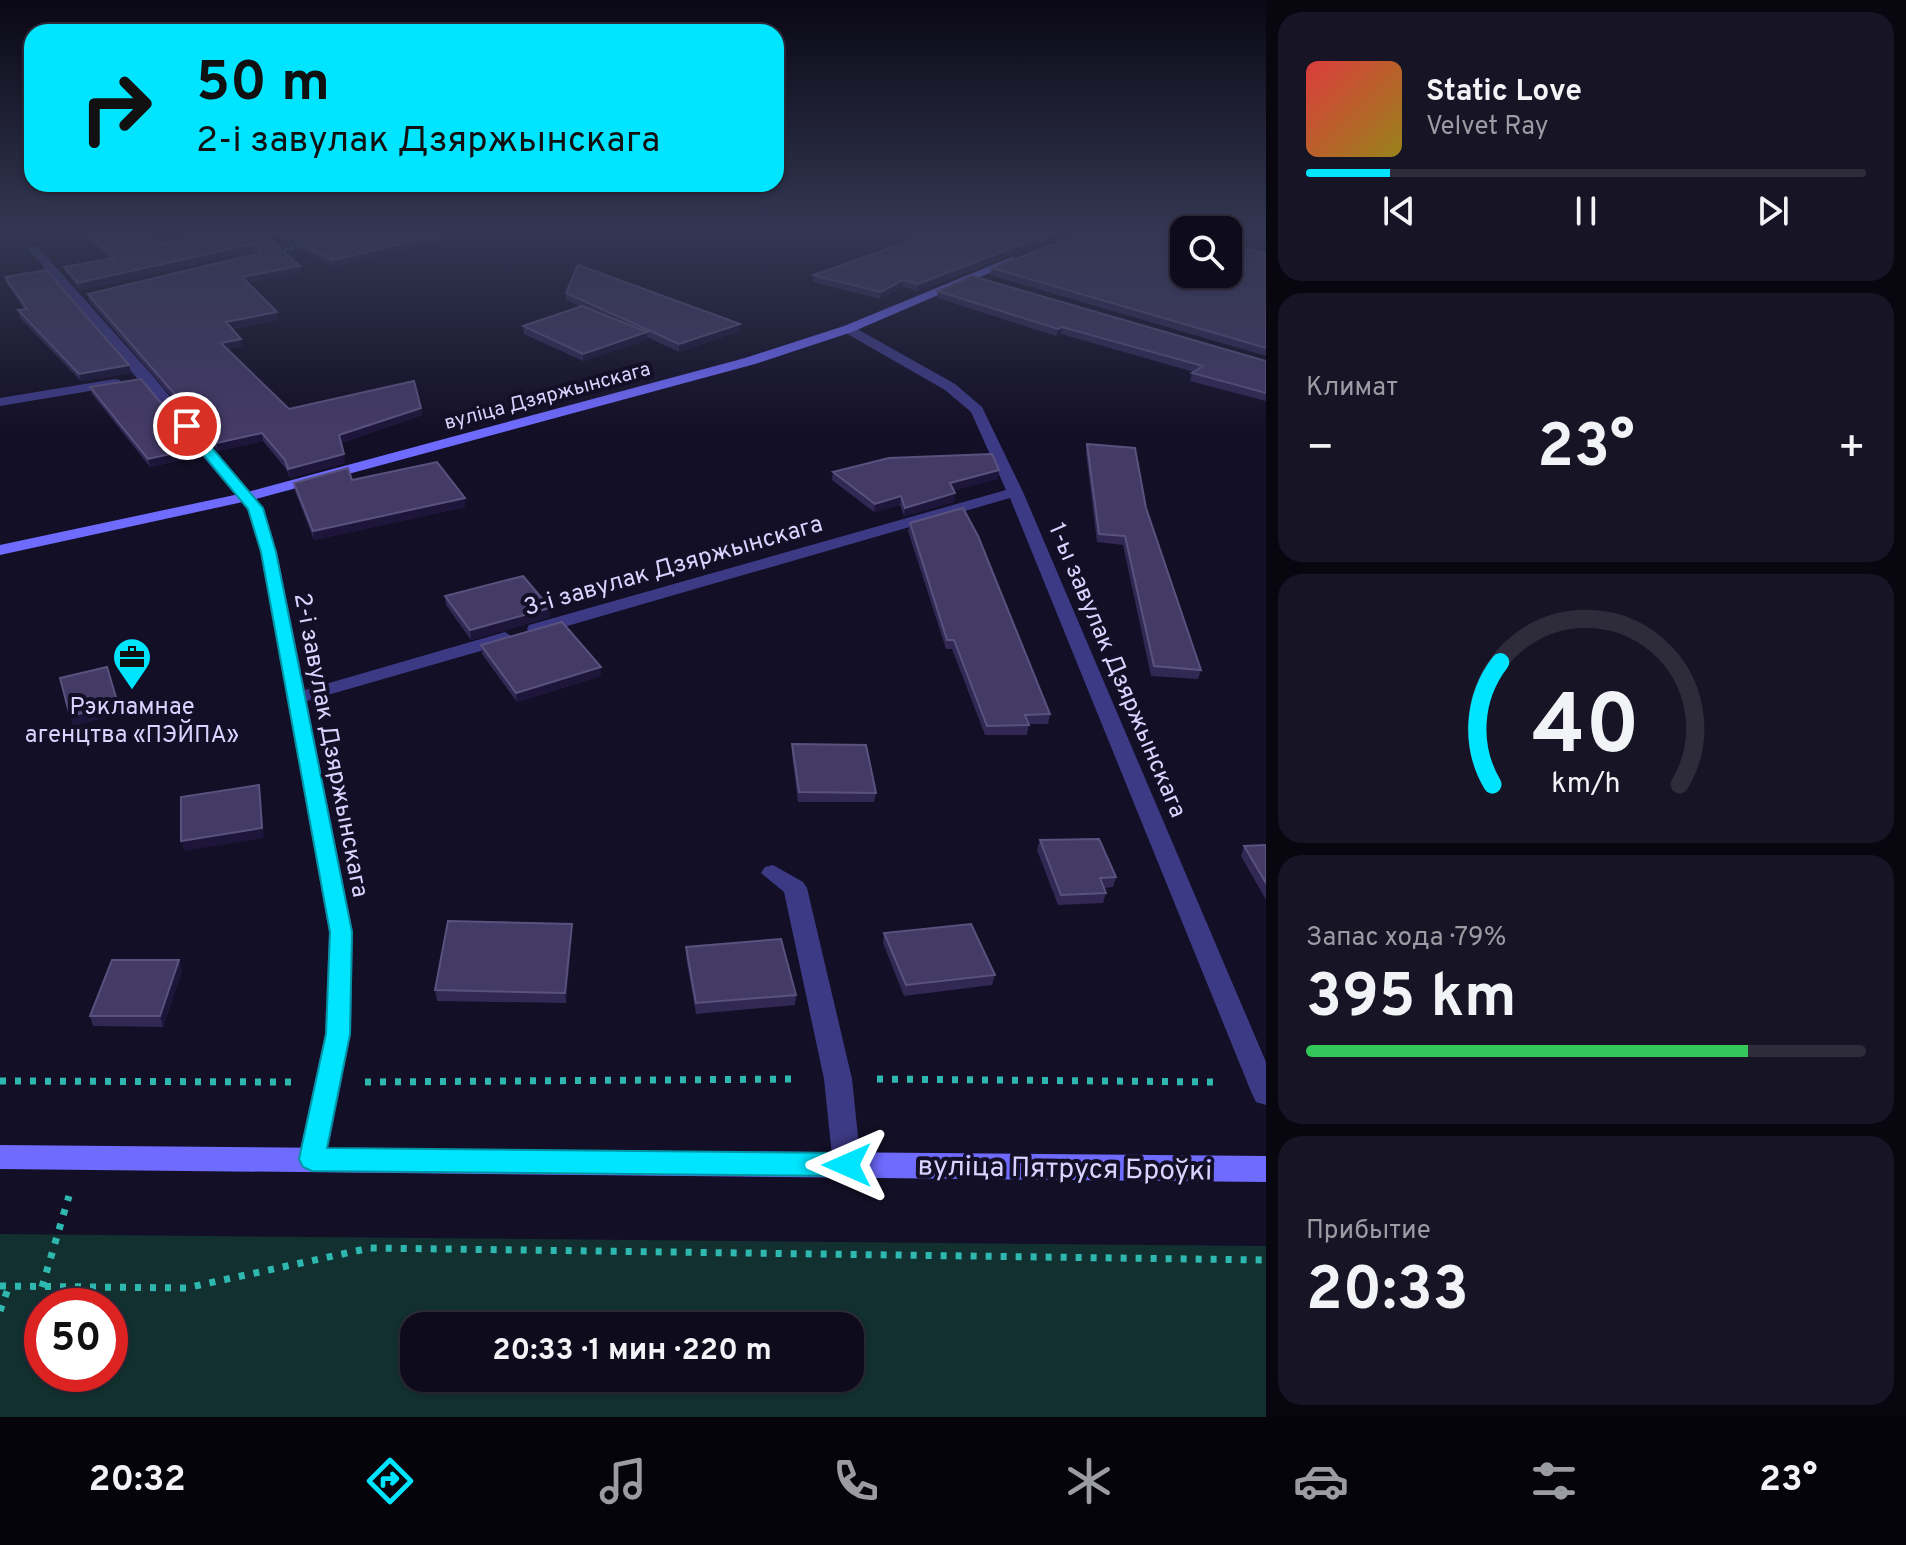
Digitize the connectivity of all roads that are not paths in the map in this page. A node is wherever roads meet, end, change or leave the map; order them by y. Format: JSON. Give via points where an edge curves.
{"nodes":[{"id":1,"x":84,"y":297,"type":"edge"},
{"id":2,"x":921,"y":297,"type":"edge"},
{"id":3,"x":848,"y":329,"type":"junction"},
{"id":4,"x":147,"y":378,"type":"junction"},
{"id":5,"x":0,"y":402,"type":"edge"},
{"id":6,"x":1015,"y":492,"type":"junction"},
{"id":7,"x":246,"y":497,"type":"junction"},
{"id":8,"x":0,"y":550,"type":"edge"},
{"id":9,"x":297,"y":698,"type":"junction"},
{"id":10,"x":773,"y":873,"type":"dead end"},
{"id":11,"x":1264,"y":1088,"type":"edge"},
{"id":12,"x":0,"y":1157,"type":"edge"},
{"id":13,"x":312,"y":1159,"type":"junction"},
{"id":14,"x":847,"y":1165,"type":"junction"},
{"id":15,"x":1266,"y":1169,"type":"edge"}],
"edges":[{"from":1,"to":4,"type":"street","name":"2-і завулак Дзяржынскага"},
{"from":2,"to":3,"type":"street","name":"вуліца Дзяржынскага"},
{"from":3,"to":6,"type":"street","name":"1-ы завулак Дзяржынскага","via":[[950,387],[977,410]]},
{"from":3,"to":7,"type":"street","name":"вуліца Дзяржынскага","via":[[750,361]]},
{"from":4,"to":5,"type":"street"},
{"from":4,"to":7,"type":"street","name":"2-і завулак Дзяржынскага"},
{"from":6,"to":9,"type":"street","name":"3-і завулак Дзяржынскага"},
{"from":6,"to":11,"type":"street","name":"1-ы завулак Дзяржынскага"},
{"from":7,"to":8,"type":"street","name":"вуліца Дзяржынскага"},
{"from":7,"to":9,"type":"street","name":"2-і завулак Дзяржынскага","via":[[255,508],[269,552]]},
{"from":9,"to":13,"type":"street","name":"2-і завулак Дзяржынскага","via":[[341,932],[338,1034]]},
{"from":10,"to":14,"type":"street","via":[[795,888],[838,1079]]},
{"from":12,"to":13,"type":"street","name":"вуліца Пятруся Броўкі"},
{"from":13,"to":14,"type":"street","name":"вуліца Пятруся Броўкі"},
{"from":14,"to":15,"type":"street","name":"вуліца Пятруся Броўкі"}]}
